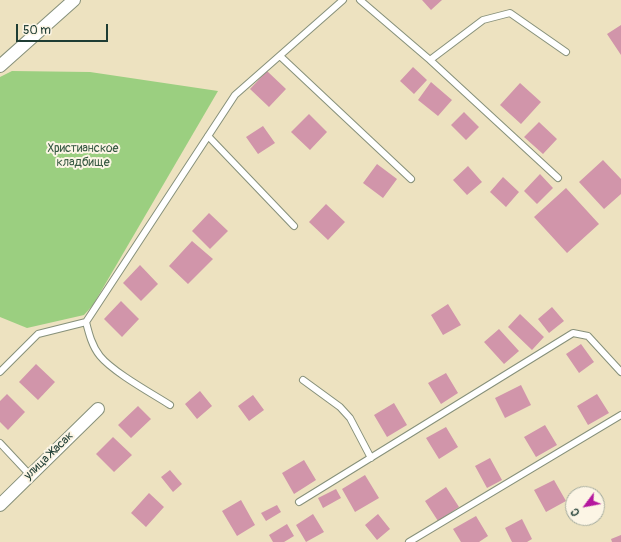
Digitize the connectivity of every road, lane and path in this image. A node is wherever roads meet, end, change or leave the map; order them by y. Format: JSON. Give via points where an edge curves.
{"nodes":[{"id":1,"x":74,"y":0,"type":"edge"},
{"id":2,"x":343,"y":0,"type":"edge"},
{"id":3,"x":360,"y":0,"type":"edge"},
{"id":4,"x":566,"y":52,"type":"dead end"},
{"id":5,"x":280,"y":56,"type":"junction"},
{"id":6,"x":430,"y":60,"type":"junction"},
{"id":7,"x":0,"y":66,"type":"edge"},
{"id":8,"x":208,"y":136,"type":"junction"},
{"id":9,"x":558,"y":178,"type":"dead end"},
{"id":10,"x":411,"y":179,"type":"dead end"},
{"id":11,"x":294,"y":226,"type":"dead end"},
{"id":12,"x":86,"y":322,"type":"junction"},
{"id":13,"x":0,"y":372,"type":"edge"},
{"id":14,"x":621,"y":372,"type":"edge"},
{"id":15,"x":303,"y":380,"type":"dead end"},
{"id":16,"x":170,"y":405,"type":"dead end"},
{"id":17,"x":98,"y":409,"type":"dead end"},
{"id":18,"x":621,"y":415,"type":"edge"},
{"id":19,"x":0,"y":443,"type":"edge"},
{"id":20,"x":371,"y":458,"type":"junction"},
{"id":21,"x":29,"y":474,"type":"junction"},
{"id":22,"x":299,"y":502,"type":"dead end"},
{"id":23,"x":0,"y":505,"type":"edge"},
{"id":24,"x":409,"y":542,"type":"edge"}],
"edges":[{"from":1,"to":7,"type":"street"},
{"from":2,"to":5,"type":"lane"},
{"from":3,"to":6,"type":"lane"},
{"from":4,"to":6,"type":"lane","via":[[510,13],[483,20]]},
{"from":5,"to":8,"type":"lane","via":[[235,95]]},
{"from":5,"to":10,"type":"lane"},
{"from":6,"to":9,"type":"lane"},
{"from":8,"to":11,"type":"lane"},
{"from":8,"to":12,"type":"lane"},
{"from":12,"to":13,"type":"lane","via":[[38,334]]},
{"from":12,"to":16,"type":"lane","via":[[92,343],[101,357],[127,378]]},
{"from":14,"to":20,"type":"lane","via":[[588,336],[573,333]]},
{"from":15,"to":20,"type":"lane","via":[[340,407],[350,418]]},
{"from":17,"to":21,"type":"street","name":"улица Жасак"},
{"from":18,"to":24,"type":"lane"},
{"from":19,"to":21,"type":"lane"},
{"from":20,"to":22,"type":"lane"},
{"from":21,"to":23,"type":"street","name":"улица Жасак"}]}
